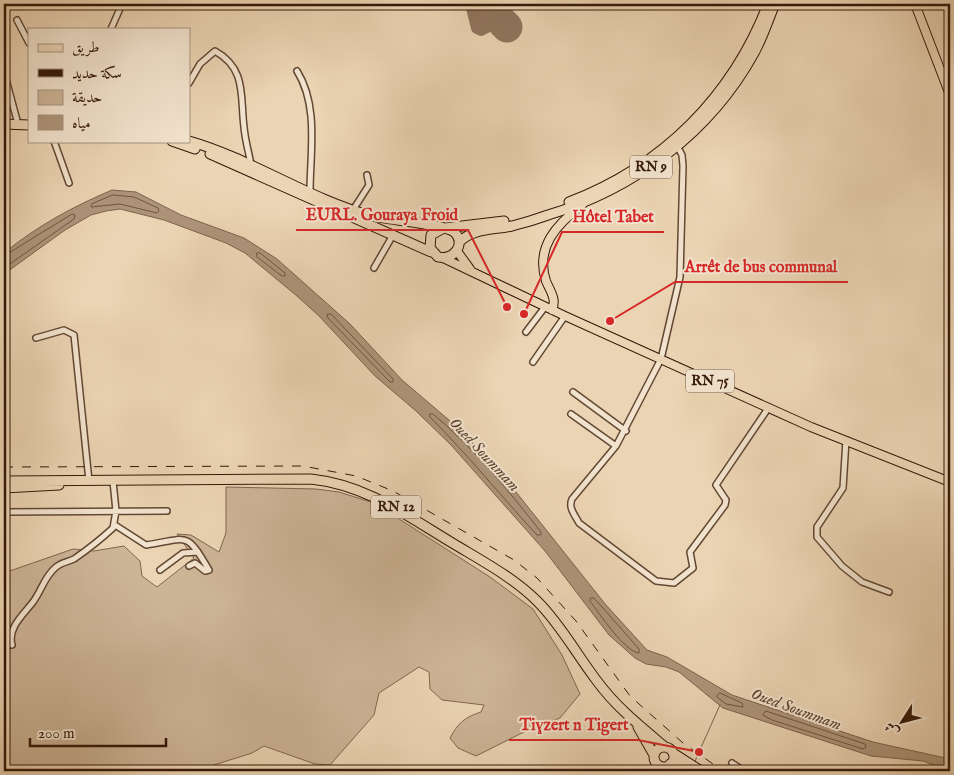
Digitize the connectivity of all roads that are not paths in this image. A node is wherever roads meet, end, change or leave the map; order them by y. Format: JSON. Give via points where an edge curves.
{"nodes":[{"id":1,"x":122,"y":4,"type":"edge"},
{"id":2,"x":768,"y":4,"type":"edge"},
{"id":3,"x":775,"y":4,"type":"edge"},
{"id":4,"x":915,"y":4,"type":"edge"},
{"id":5,"x":16,"y":20,"type":"dead end"},
{"id":6,"x":111,"y":28,"type":"edge"},
{"id":7,"x":28,"y":41,"type":"edge"},
{"id":8,"x":297,"y":71,"type":"dead end"},
{"id":9,"x":4,"y":72,"type":"edge"},
{"id":10,"x":190,"y":81,"type":"edge"},
{"id":11,"x":950,"y":94,"type":"edge"},
{"id":12,"x":4,"y":124,"type":"edge"},
{"id":13,"x":18,"y":124,"type":"junction"},
{"id":14,"x":28,"y":125,"type":"edge"},
{"id":15,"x":4,"y":130,"type":"edge"},
{"id":16,"x":28,"y":130,"type":"edge"},
{"id":17,"x":190,"y":141,"type":"edge"},
{"id":18,"x":54,"y":142,"type":"edge"},
{"id":19,"x":175,"y":142,"type":"edge"},
{"id":20,"x":677,"y":146,"type":"junction"},
{"id":21,"x":251,"y":166,"type":"junction"},
{"id":22,"x":367,"y":175,"type":"dead end"},
{"id":23,"x":69,"y":183,"type":"dead end"},
{"id":24,"x":310,"y":192,"type":"junction"},
{"id":25,"x":584,"y":204,"type":"junction"},
{"id":26,"x":353,"y":210,"type":"junction"},
{"id":27,"x":444,"y":228,"type":"junction"},
{"id":28,"x":393,"y":235,"type":"junction"},
{"id":29,"x":458,"y":246,"type":"junction"},
{"id":30,"x":432,"y":252,"type":"junction"},
{"id":31,"x":443,"y":258,"type":"junction"},
{"id":32,"x":374,"y":268,"type":"dead end"},
{"id":33,"x":473,"y":272,"type":"junction"},
{"id":34,"x":549,"y":309,"type":"junction"},
{"id":35,"x":565,"y":316,"type":"junction"},
{"id":36,"x":526,"y":332,"type":"dead end"},
{"id":37,"x":36,"y":338,"type":"dead end"},
{"id":38,"x":662,"y":359,"type":"junction"},
{"id":39,"x":533,"y":362,"type":"dead end"},
{"id":40,"x":573,"y":392,"type":"dead end"},
{"id":41,"x":769,"y":407,"type":"junction"},
{"id":42,"x":571,"y":414,"type":"dead end"},
{"id":43,"x":626,"y":431,"type":"junction"},
{"id":44,"x":846,"y":440,"type":"junction"},
{"id":45,"x":616,"y":446,"type":"junction"},
{"id":46,"x":113,"y":480,"type":"junction"},
{"id":47,"x":4,"y":481,"type":"edge"},
{"id":48,"x":78,"y":481,"type":"junction"},
{"id":49,"x":88,"y":481,"type":"junction"},
{"id":50,"x":950,"y":482,"type":"edge"},
{"id":51,"x":4,"y":488,"type":"edge"},
{"id":52,"x":116,"y":511,"type":"junction"},
{"id":53,"x":167,"y":511,"type":"dead end"},
{"id":54,"x":4,"y":512,"type":"edge"},
{"id":55,"x":115,"y":525,"type":"junction"},
{"id":56,"x":198,"y":552,"type":"junction"},
{"id":57,"x":189,"y":566,"type":"dead end"},
{"id":58,"x":160,"y":570,"type":"dead end"},
{"id":59,"x":889,"y":592,"type":"dead end"},
{"id":60,"x":12,"y":645,"type":"dead end"},
{"id":61,"x":633,"y":721,"type":"junction"},
{"id":62,"x":665,"y":747,"type":"junction"},
{"id":63,"x":673,"y":753,"type":"junction"},
{"id":64,"x":654,"y":756,"type":"junction"},
{"id":65,"x":732,"y":763,"type":"dead end"},
{"id":66,"x":667,"y":768,"type":"edge"},
{"id":67,"x":691,"y":771,"type":"edge"},
{"id":68,"x":701,"y":771,"type":"edge"},
{"id":69,"x":744,"y":771,"type":"edge"}],
"edges":[{"from":1,"to":6,"type":"street"},
{"from":2,"to":27,"type":"highway","number":"RN 9","via":[[748,50],[731,78],[691,123],[643,164],[611,184],[565,204],[520,218]]},
{"from":3,"to":20,"type":"highway","number":"RN 9","via":[[754,53],[733,84],[704,120]]},
{"from":4,"to":11,"type":"main road"},
{"from":5,"to":7,"type":"street"},
{"from":8,"to":24,"type":"street","via":[[311,118]]},
{"from":9,"to":13,"type":"street"},
{"from":10,"to":21,"type":"street","via":[[200,64],[214,51],[237,72],[244,99],[244,126]]},
{"from":12,"to":13,"type":"highway"},
{"from":13,"to":14,"type":"highway"},
{"from":15,"to":16,"type":"highway"},
{"from":17,"to":21,"type":"highway","number":"RN 9"},
{"from":18,"to":23,"type":"street"},
{"from":19,"to":28,"type":"highway","via":[[205,152]]},
{"from":20,"to":25,"type":"highway","number":"RN 9","via":[[632,180]]},
{"from":20,"to":38,"type":"street","via":[[683,166],[681,263]]},
{"from":21,"to":24,"type":"highway","number":"RN 9"},
{"from":22,"to":26,"type":"street","via":[[369,185]]},
{"from":24,"to":26,"type":"highway","number":"RN 9"},
{"from":25,"to":29,"type":"highway","number":"RN 9","via":[[514,226],[473,232]]},
{"from":25,"to":34,"type":"main road","via":[[562,221],[546,243],[543,266],[554,300]]},
{"from":26,"to":27,"type":"highway","number":"RN 9","via":[[389,220]]},
{"from":27,"to":29,"type":"highway","via":[[453,231]]},
{"from":27,"to":30,"type":"highway","via":[[434,232],[429,239]]},
{"from":28,"to":30,"type":"highway"},
{"from":28,"to":32,"type":"street"},
{"from":29,"to":31,"type":"highway","via":[[451,257]]},
{"from":29,"to":33,"type":"main road","number":"RN 75"},
{"from":30,"to":31,"type":"highway"},
{"from":31,"to":33,"type":"main road","number":"RN 75"},
{"from":33,"to":34,"type":"main road","number":"RN 75"},
{"from":34,"to":35,"type":"main road","number":"RN 75"},
{"from":34,"to":36,"type":"street"},
{"from":35,"to":38,"type":"main road","number":"RN 75"},
{"from":35,"to":39,"type":"street"},
{"from":37,"to":49,"type":"street","via":[[64,330],[74,334]]},
{"from":38,"to":41,"type":"main road","number":"RN 75"},
{"from":38,"to":43,"type":"street"},
{"from":40,"to":43,"type":"street"},
{"from":41,"to":44,"type":"main road","number":"RN 75"},
{"from":41,"to":45,"type":"street","via":[[716,485],[726,500],[725,505],[690,552],[693,568],[674,583],[656,581],[579,523],[572,510],[572,499]]},
{"from":42,"to":45,"type":"street"},
{"from":43,"to":45,"type":"street"},
{"from":44,"to":50,"type":"main road","number":"RN 75"},
{"from":44,"to":59,"type":"street","via":[[843,488],[817,527],[818,537],[842,566],[862,582]]},
{"from":46,"to":49,"type":"highway","number":"RN 12"},
{"from":46,"to":52,"type":"street"},
{"from":46,"to":61,"type":"highway","number":"RN 12","via":[[311,479],[341,484],[373,495],[506,575],[527,592],[560,628],[598,682]]},
{"from":47,"to":48,"type":"highway","number":"RN 12"},
{"from":48,"to":49,"type":"highway","number":"RN 12"},
{"from":48,"to":51,"type":"highway","number":"RN 12"},
{"from":52,"to":53,"type":"street"},
{"from":52,"to":54,"type":"street"},
{"from":52,"to":55,"type":"street"},
{"from":55,"to":56,"type":"street","via":[[146,545],[178,539],[194,545]]},
{"from":55,"to":60,"type":"street","via":[[99,540],[51,572],[19,620],[10,638]]},
{"from":56,"to":57,"type":"street","via":[[208,571],[195,563]]},
{"from":56,"to":58,"type":"street","via":[[183,553]]},
{"from":61,"to":62,"type":"highway","number":"RN 12"},
{"from":61,"to":64,"type":"highway","number":"RN 12"},
{"from":62,"to":63,"type":"highway"},
{"from":62,"to":64,"type":"highway","via":[[657,749]]},
{"from":63,"to":66,"type":"highway"},
{"from":63,"to":68,"type":"highway"},
{"from":64,"to":66,"type":"highway","via":[[656,763]]},
{"from":65,"to":69,"type":"street"},
{"from":66,"to":67,"type":"highway","via":[[679,765]]}]}
